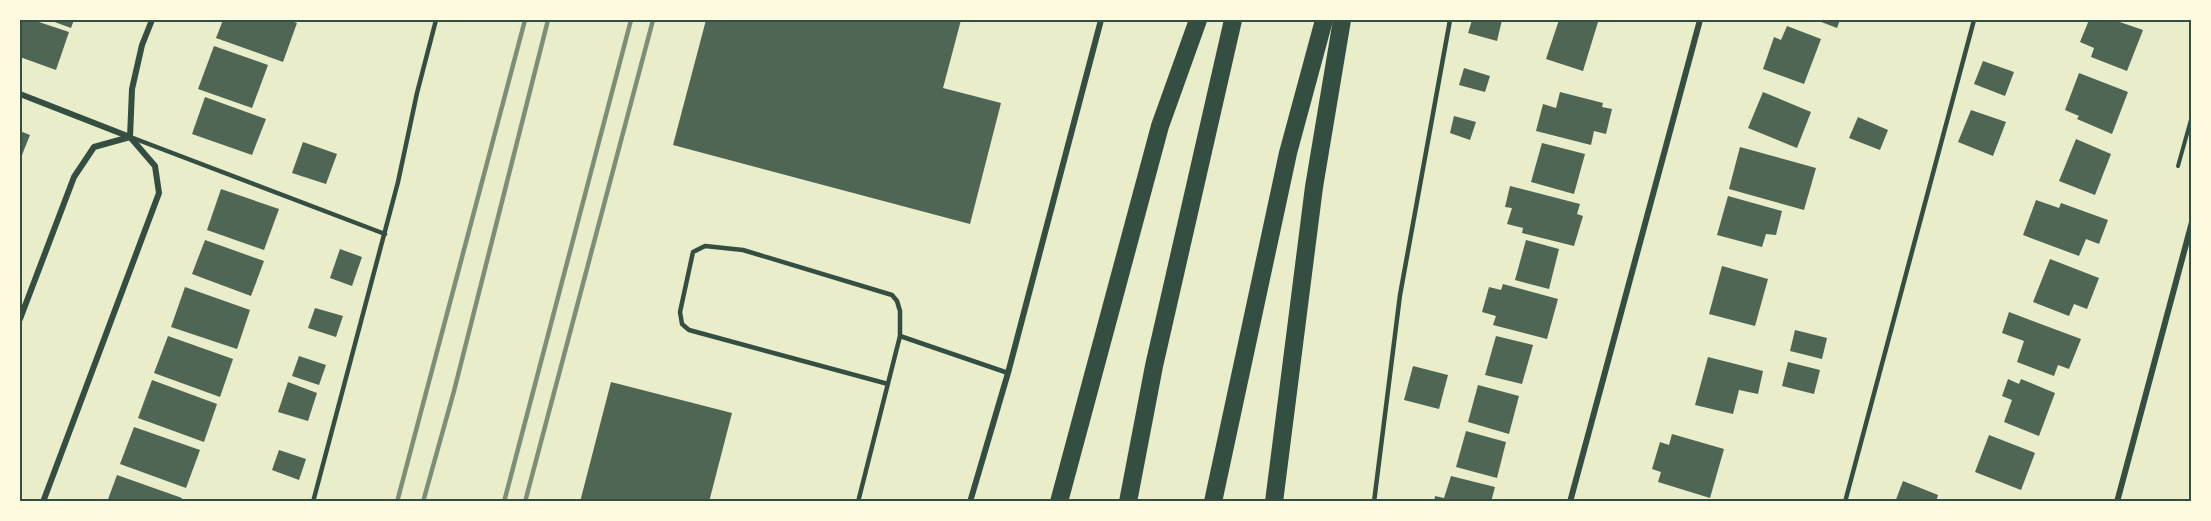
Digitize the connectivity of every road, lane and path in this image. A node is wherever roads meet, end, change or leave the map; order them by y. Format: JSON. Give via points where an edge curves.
{"nodes":[{"id":1,"x":152,"y":20,"type":"edge"},
{"id":2,"x":436,"y":20,"type":"edge"},
{"id":3,"x":1101,"y":20,"type":"edge"},
{"id":4,"x":1198,"y":20,"type":"edge"},
{"id":5,"x":1233,"y":20,"type":"edge"},
{"id":6,"x":1324,"y":20,"type":"edge"},
{"id":7,"x":1342,"y":20,"type":"edge"},
{"id":8,"x":1450,"y":20,"type":"edge"},
{"id":9,"x":1700,"y":20,"type":"edge"},
{"id":10,"x":1974,"y":20,"type":"edge"},
{"id":11,"x":20,"y":94,"type":"edge"},
{"id":12,"x":2192,"y":117,"type":"edge"},
{"id":13,"x":130,"y":137,"type":"junction"},
{"id":14,"x":2178,"y":166,"type":"dead end"},
{"id":15,"x":2192,"y":222,"type":"edge"},
{"id":16,"x":385,"y":234,"type":"junction"},
{"id":17,"x":20,"y":319,"type":"edge"},
{"id":18,"x":900,"y":336,"type":"junction"},
{"id":19,"x":1008,"y":374,"type":"junction"},
{"id":20,"x":888,"y":384,"type":"junction"},
{"id":21,"x":43,"y":501,"type":"edge"},
{"id":22,"x":313,"y":501,"type":"edge"},
{"id":23,"x":858,"y":501,"type":"edge"},
{"id":24,"x":970,"y":501,"type":"edge"},
{"id":25,"x":1059,"y":501,"type":"edge"},
{"id":26,"x":1128,"y":501,"type":"edge"},
{"id":27,"x":1214,"y":501,"type":"edge"},
{"id":28,"x":1274,"y":501,"type":"edge"},
{"id":29,"x":1374,"y":501,"type":"edge"},
{"id":30,"x":1570,"y":501,"type":"edge"},
{"id":31,"x":1845,"y":501,"type":"edge"},
{"id":32,"x":2117,"y":501,"type":"edge"}],
"edges":[{"from":1,"to":13,"type":"street","via":[[132,89]]},
{"from":2,"to":16,"type":"lane"},
{"from":3,"to":19,"type":"street"},
{"from":4,"to":25,"type":"highway","via":[[1160,126]]},
{"from":5,"to":26,"type":"highway","via":[[1156,354]]},
{"from":6,"to":27,"type":"highway","via":[[1288,153]]},
{"from":7,"to":28,"type":"highway","via":[[1314,187]]},
{"from":8,"to":29,"type":"lane","via":[[1400,295]]},
{"from":9,"to":30,"type":"street"},
{"from":10,"to":31,"type":"lane"},
{"from":11,"to":13,"type":"street"},
{"from":12,"to":14,"type":"path"},
{"from":13,"to":16,"type":"lane"},
{"from":13,"to":17,"type":"street","via":[[94,147],[74,177]]},
{"from":13,"to":21,"type":"street","via":[[155,166],[159,193]]},
{"from":15,"to":32,"type":"street"},
{"from":16,"to":22,"type":"lane"},
{"from":18,"to":19,"type":"lane"},
{"from":18,"to":20,"type":"lane"},
{"from":18,"to":20,"type":"lane","via":[[900,310],[892,295],[743,250],[705,246],[693,252],[680,312],[682,324],[689,330]]},
{"from":19,"to":24,"type":"street"},
{"from":20,"to":23,"type":"lane"}]}
